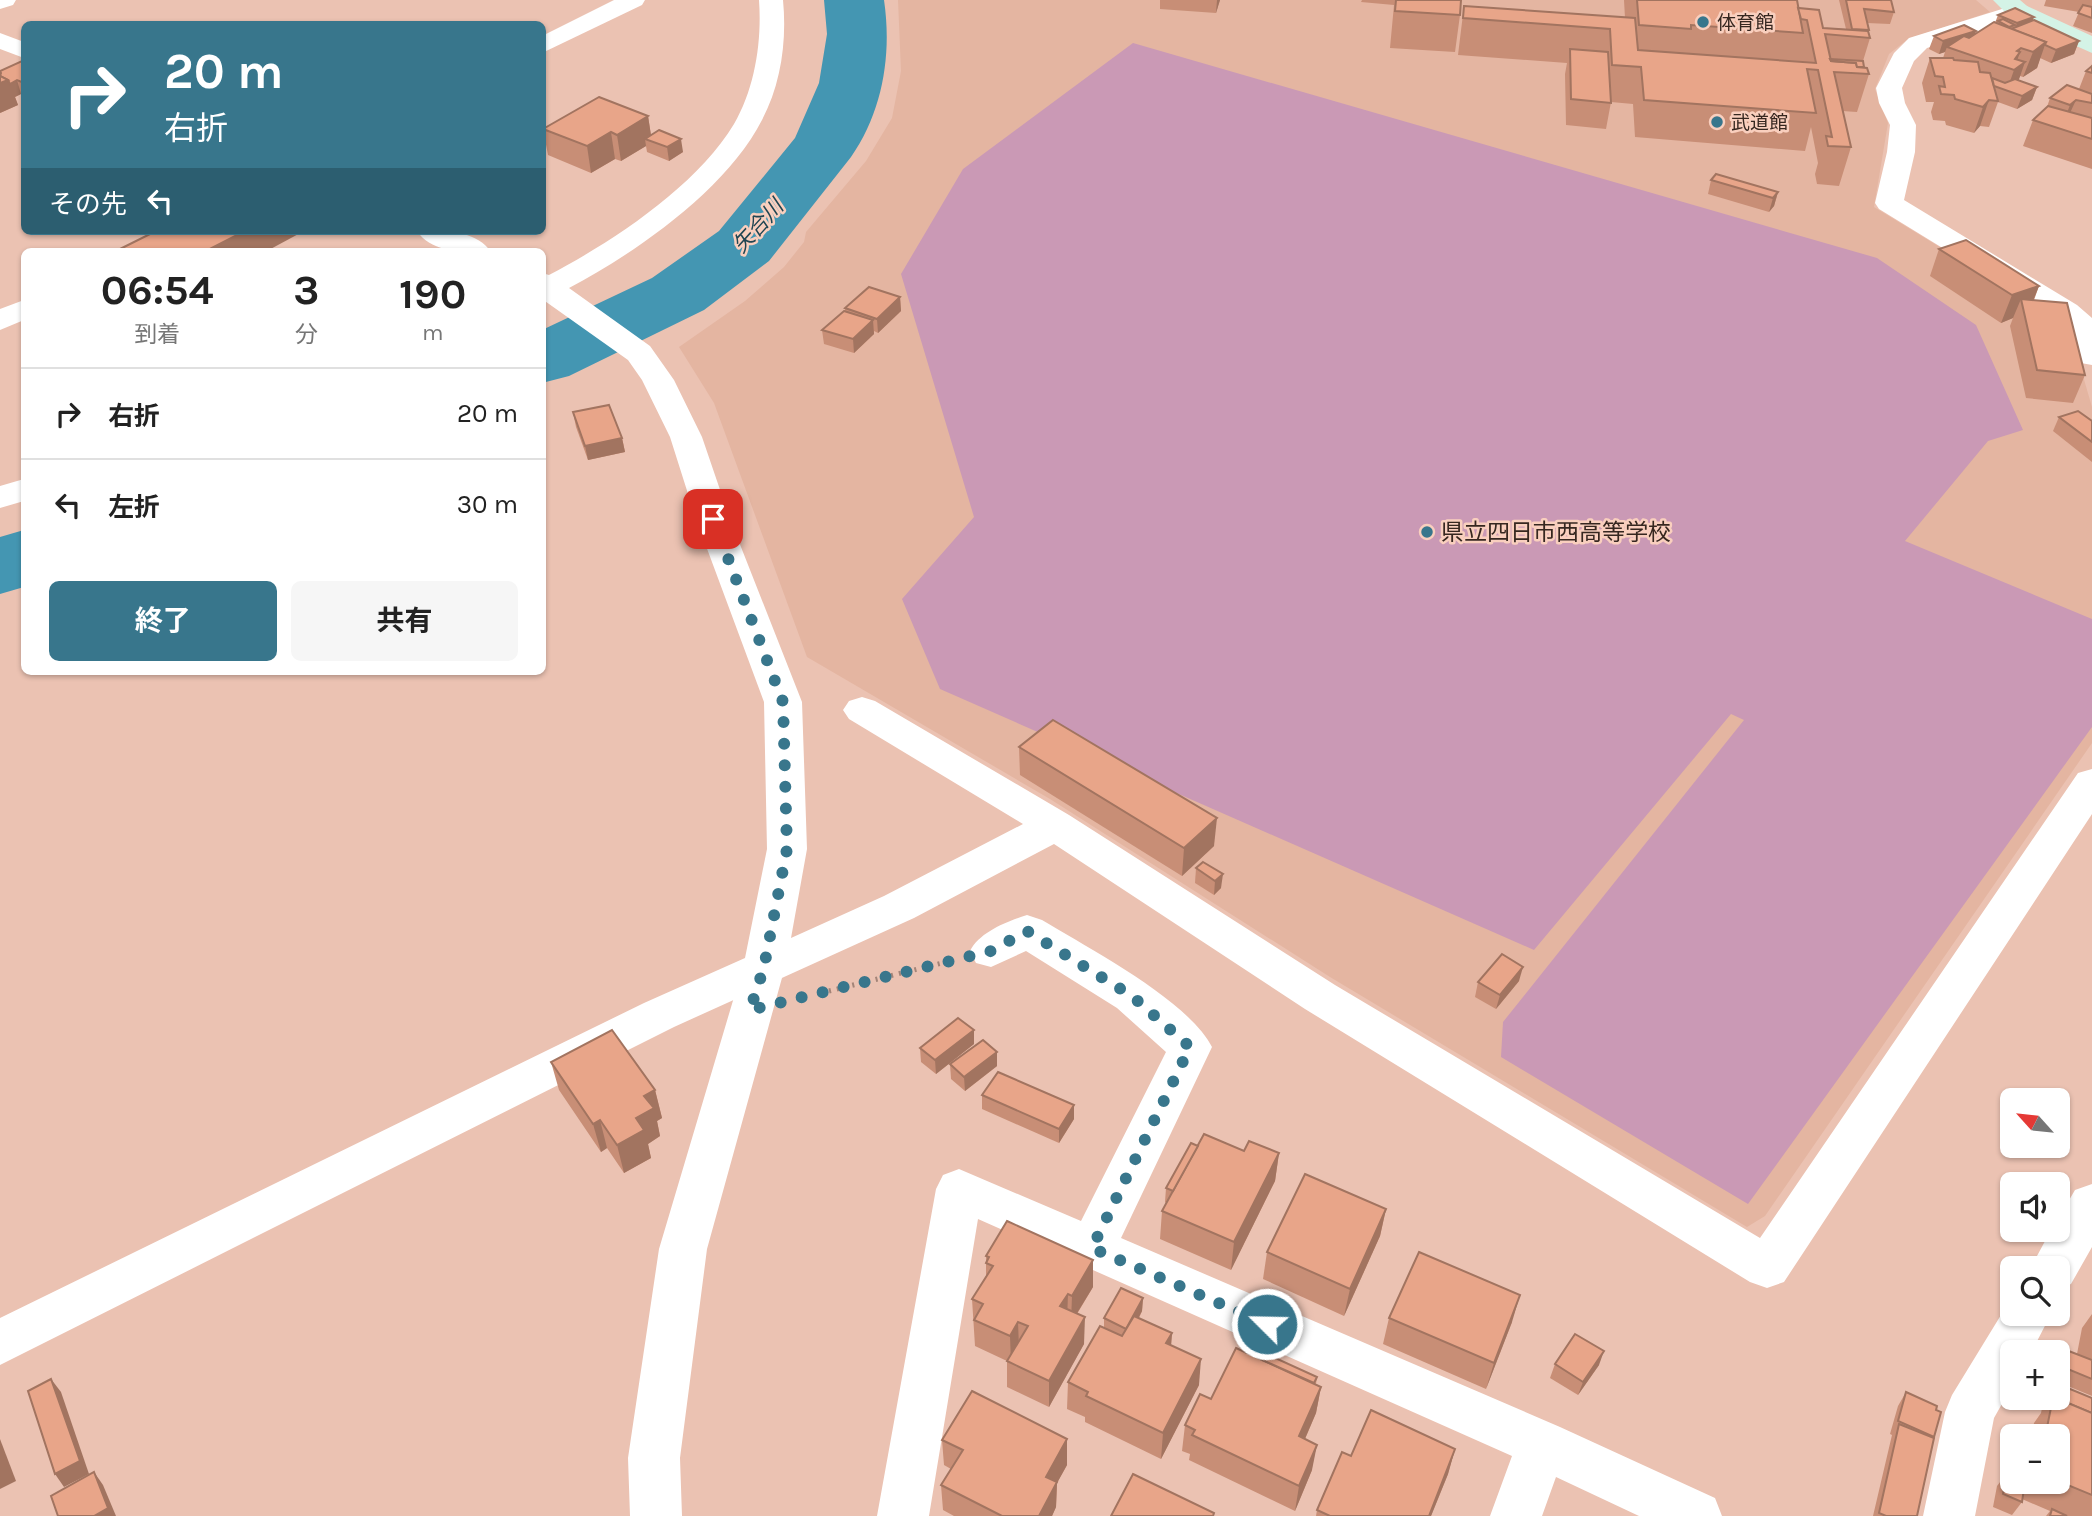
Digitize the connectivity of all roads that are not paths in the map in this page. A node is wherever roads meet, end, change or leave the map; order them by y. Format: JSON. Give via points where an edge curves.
{"nodes":[{"id":1,"x":633,"y":0,"type":"edge"},
{"id":2,"x":771,"y":0,"type":"edge"},
{"id":3,"x":2012,"y":6,"type":"edge"},
{"id":4,"x":0,"y":40,"type":"edge"},
{"id":5,"x":546,"y":44,"type":"edge"},
{"id":6,"x":2092,"y":45,"type":"edge"},
{"id":7,"x":21,"y":50,"type":"edge"},
{"id":8,"x":440,"y":235,"type":"edge"},
{"id":9,"x":468,"y":248,"type":"edge"},
{"id":10,"x":546,"y":286,"type":"edge"},
{"id":11,"x":546,"y":287,"type":"edge"},
{"id":12,"x":21,"y":310,"type":"edge"},
{"id":13,"x":0,"y":321,"type":"edge"},
{"id":14,"x":2092,"y":356,"type":"edge"},
{"id":15,"x":21,"y":490,"type":"edge"},
{"id":16,"x":0,"y":498,"type":"edge"},
{"id":17,"x":862,"y":710,"type":"dead end"},
{"id":18,"x":2092,"y":783,"type":"edge"},
{"id":19,"x":1055,"y":825,"type":"junction"},
{"id":20,"x":991,"y":951,"type":"road end"},
{"id":21,"x":764,"y":967,"type":"junction"},
{"id":22,"x":2092,"y":1204,"type":"edge"},
{"id":23,"x":1092,"y":1248,"type":"junction"},
{"id":24,"x":2062,"y":1256,"type":"edge"},
{"id":25,"x":2020,"y":1326,"type":"edge"},
{"id":26,"x":0,"y":1342,"type":"edge"},
{"id":27,"x":1542,"y":1444,"type":"junction"},
{"id":28,"x":656,"y":1516,"type":"edge"},
{"id":29,"x":903,"y":1516,"type":"edge"},
{"id":30,"x":1516,"y":1516,"type":"edge"},
{"id":31,"x":1696,"y":1516,"type":"edge"},
{"id":32,"x":1949,"y":1516,"type":"edge"}],
"edges":[{"from":1,"to":5,"type":"street"},
{"from":2,"to":10,"type":"street","via":[[767,65],[746,126],[708,171],[647,226],[581,271]]},
{"from":3,"to":6,"type":"main road"},
{"from":3,"to":14,"type":"street","via":[[1918,43],[1903,58],[1889,88],[1903,125],[1889,203],[2066,312],[2084,327]]},
{"from":4,"to":7,"type":"street"},
{"from":8,"to":9,"type":"street"},
{"from":11,"to":21,"type":"street","via":[[639,353],[658,380],[686,437],[783,702],[787,849]]},
{"from":12,"to":13,"type":"street"},
{"from":15,"to":16,"type":"street"},
{"from":17,"to":19,"type":"street"},
{"from":18,"to":19,"type":"street","via":[[1767,1267],[1320,997]]},
{"from":19,"to":21,"type":"street","via":[[899,907]]},
{"from":20,"to":23,"type":"street","via":[[1027,931],[1132,996],[1190,1047]]},
{"from":21,"to":26,"type":"street"},
{"from":21,"to":28,"type":"street","via":[[683,1250],[654,1458]]},
{"from":22,"to":24,"type":"street"},
{"from":23,"to":27,"type":"street"},
{"from":23,"to":29,"type":"street","via":[[959,1189]]},
{"from":25,"to":32,"type":"street","via":[[1970,1412]]},
{"from":27,"to":30,"type":"street"},
{"from":27,"to":31,"type":"street"}]}
